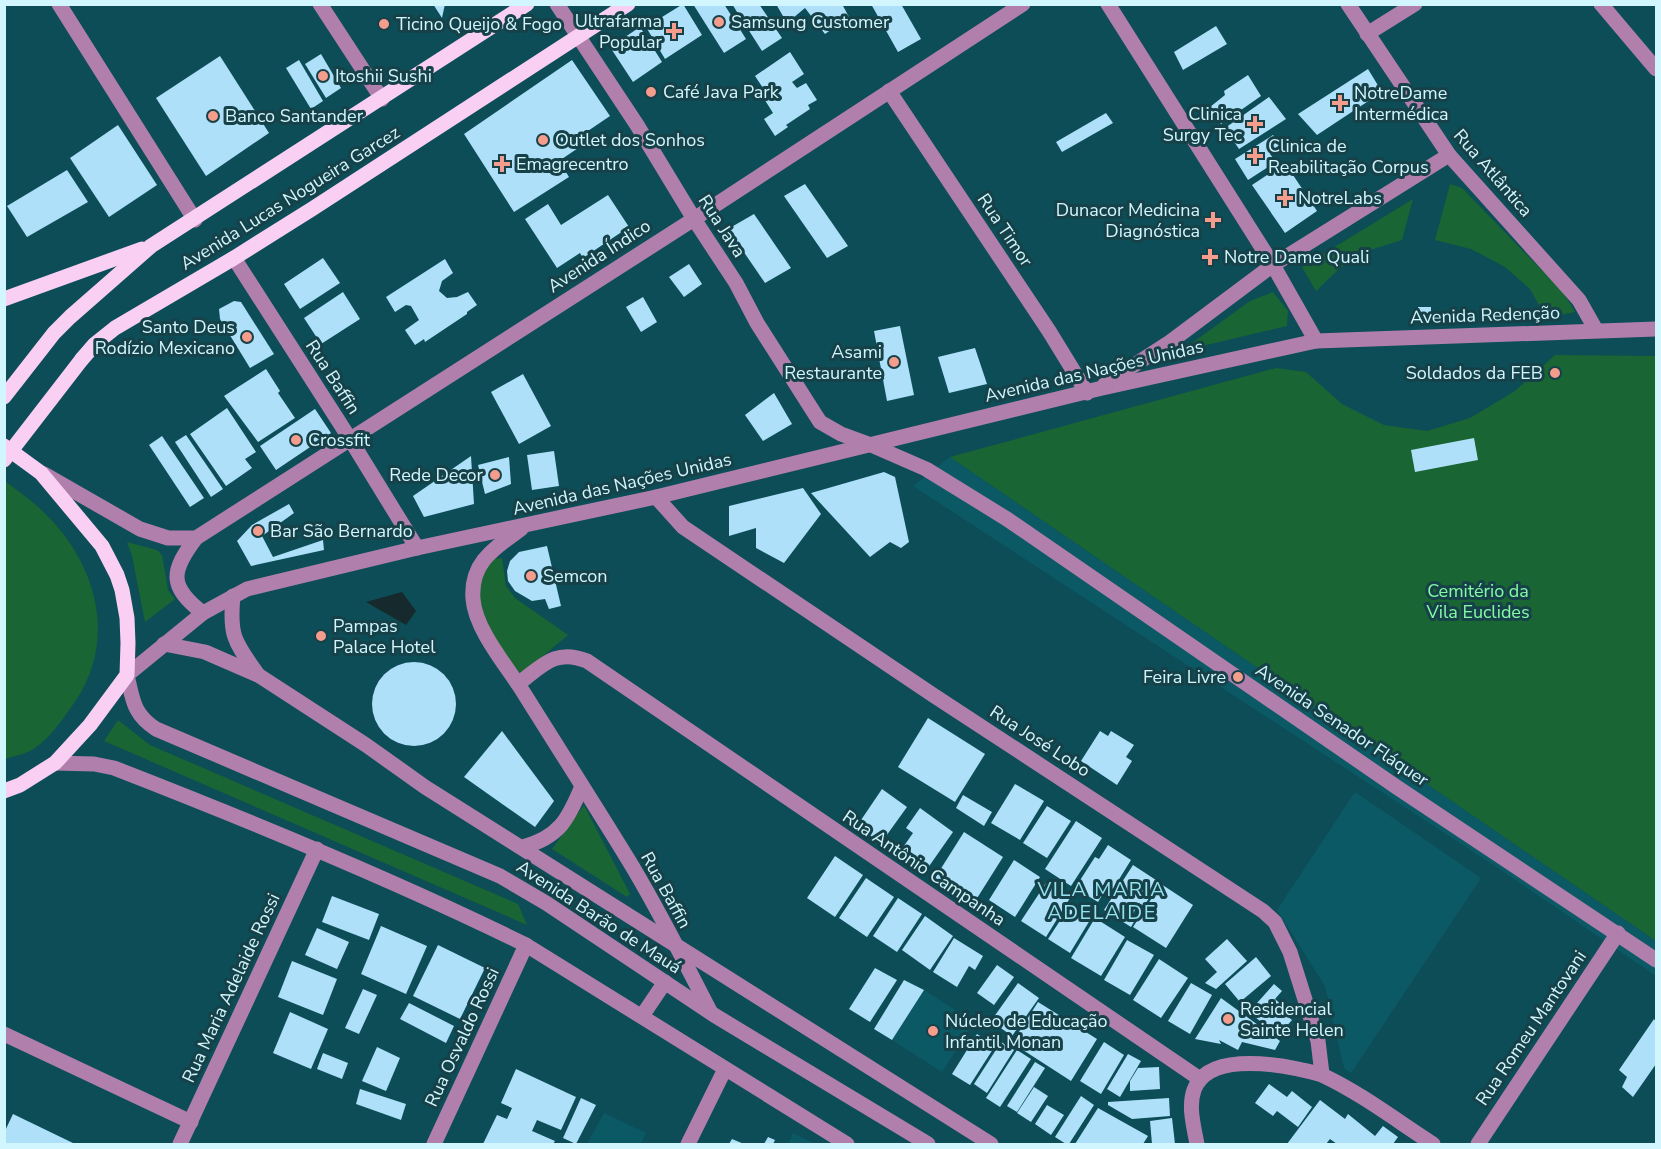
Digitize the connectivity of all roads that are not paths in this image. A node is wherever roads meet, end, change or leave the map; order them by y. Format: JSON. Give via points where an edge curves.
{"nodes":[{"id":1,"x":59,"y":4,"type":"edge"},
{"id":2,"x":320,"y":4,"type":"edge"},
{"id":3,"x":527,"y":4,"type":"edge"},
{"id":4,"x":557,"y":4,"type":"edge"},
{"id":5,"x":628,"y":4,"type":"edge"},
{"id":6,"x":1023,"y":4,"type":"edge"},
{"id":7,"x":1108,"y":4,"type":"edge"},
{"id":8,"x":1348,"y":4,"type":"edge"},
{"id":9,"x":1415,"y":4,"type":"edge"},
{"id":10,"x":1601,"y":4,"type":"edge"},
{"id":11,"x":1367,"y":34,"type":"junction"},
{"id":12,"x":579,"y":37,"type":"junction"},
{"id":13,"x":1656,"y":69,"type":"edge"},
{"id":14,"x":889,"y":91,"type":"junction"},
{"id":15,"x":382,"y":99,"type":"junction"},
{"id":16,"x":1449,"y":154,"type":"junction"},
{"id":17,"x":693,"y":219,"type":"junction"},
{"id":18,"x":195,"y":220,"type":"junction"},
{"id":19,"x":151,"y":246,"type":"junction"},
{"id":20,"x":234,"y":258,"type":"junction"},
{"id":21,"x":1273,"y":265,"type":"junction"},
{"id":22,"x":4,"y":299,"type":"edge"},
{"id":23,"x":1656,"y":329,"type":"edge"},
{"id":24,"x":1596,"y":330,"type":"junction"},
{"id":25,"x":1316,"y":341,"type":"junction"},
{"id":26,"x":1092,"y":391,"type":"junction"},
{"id":27,"x":4,"y":397,"type":"edge"},
{"id":28,"x":350,"y":439,"type":"junction"},
{"id":29,"x":871,"y":445,"type":"junction"},
{"id":30,"x":4,"y":446,"type":"edge"},
{"id":31,"x":4,"y":460,"type":"edge"},
{"id":32,"x":41,"y":472,"type":"junction"},
{"id":33,"x":656,"y":497,"type":"junction"},
{"id":34,"x":1007,"y":519,"type":"joint"},
{"id":35,"x":527,"y":525,"type":"junction"},
{"id":36,"x":196,"y":538,"type":"junction"},
{"id":37,"x":417,"y":548,"type":"junction"},
{"id":38,"x":233,"y":596,"type":"junction"},
{"id":39,"x":203,"y":613,"type":"junction"},
{"id":40,"x":164,"y":644,"type":"junction"},
{"id":41,"x":127,"y":675,"type":"junction"},
{"id":42,"x":258,"y":675,"type":"junction"},
{"id":43,"x":518,"y":684,"type":"junction"},
{"id":44,"x":55,"y":763,"type":"junction"},
{"id":45,"x":582,"y":786,"type":"junction"},
{"id":46,"x":4,"y":791,"type":"edge"},
{"id":47,"x":523,"y":847,"type":"junction"},
{"id":48,"x":317,"y":849,"type":"junction"},
{"id":49,"x":1618,"y":933,"type":"junction"},
{"id":50,"x":526,"y":945,"type":"junction"},
{"id":51,"x":674,"y":945,"type":"junction"},
{"id":52,"x":1656,"y":960,"type":"edge"},
{"id":53,"x":665,"y":982,"type":"junction"},
{"id":54,"x":712,"y":1014,"type":"junction"},
{"id":55,"x":642,"y":1016,"type":"junction"},
{"id":56,"x":4,"y":1034,"type":"edge"},
{"id":57,"x":725,"y":1069,"type":"junction"},
{"id":58,"x":1322,"y":1074,"type":"junction"},
{"id":59,"x":1200,"y":1079,"type":"junction"},
{"id":60,"x":191,"y":1122,"type":"junction"},
{"id":61,"x":180,"y":1144,"type":"edge"},
{"id":62,"x":434,"y":1144,"type":"edge"},
{"id":63,"x":688,"y":1144,"type":"edge"},
{"id":64,"x":847,"y":1144,"type":"edge"},
{"id":65,"x":928,"y":1144,"type":"edge"},
{"id":66,"x":991,"y":1144,"type":"edge"},
{"id":67,"x":1197,"y":1144,"type":"edge"},
{"id":68,"x":1432,"y":1144,"type":"edge"},
{"id":69,"x":1478,"y":1144,"type":"edge"}],
"edges":[{"from":1,"to":18,"type":"street"},
{"from":2,"to":15,"type":"street"},
{"from":3,"to":15,"type":"main road","name":"Avenida Lucas Nogueira Garcez"},
{"from":4,"to":12,"type":"street","name":"Rua Java"},
{"from":5,"to":12,"type":"main road","name":"Avenida Lucas Nogueira Garcez"},
{"from":6,"to":14,"type":"street","name":"Avenida Índico"},
{"from":7,"to":21,"type":"street"},
{"from":8,"to":11,"type":"street","name":"Rua Atlântica"},
{"from":9,"to":11,"type":"street"},
{"from":10,"to":13,"type":"street"},
{"from":11,"to":16,"type":"street","name":"Rua Atlântica"},
{"from":12,"to":17,"type":"street","name":"Rua Java"},
{"from":12,"to":20,"type":"main road","name":"Avenida Lucas Nogueira Garcez"},
{"from":14,"to":17,"type":"street","name":"Avenida Índico"},
{"from":14,"to":26,"type":"street","name":"Rua Timor"},
{"from":15,"to":18,"type":"main road","name":"Avenida Lucas Nogueira Garcez"},
{"from":16,"to":21,"type":"street"},
{"from":16,"to":24,"type":"street","name":"Rua Atlântica","via":[[1579,300]]},
{"from":17,"to":28,"type":"street","name":"Avenida Índico"},
{"from":17,"to":29,"type":"street","name":"Rua Java","via":[[820,422]]},
{"from":18,"to":19,"type":"main road","name":"Avenida Lucas Nogueira Garcez"},
{"from":19,"to":22,"type":"main road","name":"Avenida Lucas Nogueira Garcez"},
{"from":19,"to":27,"type":"main road","name":"Avenida Lucas Nogueira Garcez","via":[[54,333]]},
{"from":20,"to":28,"type":"street","name":"Rua Baffin"},
{"from":20,"to":31,"type":"main road","name":"Avenida Lucas Nogueira Garcez","bridge":true,"via":[[115,328],[95,344]]},
{"from":21,"to":25,"type":"street"},
{"from":21,"to":26,"type":"street","via":[[1170,342]]},
{"from":23,"to":24,"type":"street","name":"Avenida Redenção"},
{"from":24,"to":25,"type":"street","name":"Avenida Redenção"},
{"from":25,"to":26,"type":"street","name":"Avenida das Nações Unidas"},
{"from":26,"to":29,"type":"street","name":"Avenida das Nações Unidas"},
{"from":28,"to":36,"type":"street","name":"Avenida Índico"},
{"from":28,"to":37,"type":"street","name":"Rua Baffin"},
{"from":29,"to":33,"type":"street","name":"Avenida das Nações Unidas"},
{"from":29,"to":34,"type":"street","name":"Rua Java","via":[[926,469]]},
{"from":30,"to":32,"type":"main road"},
{"from":32,"to":36,"type":"street","via":[[140,529],[168,538]]},
{"from":32,"to":41,"type":"main road","via":[[92,531],[117,575],[127,618]]},
{"from":33,"to":35,"type":"street","name":"Avenida das Nações Unidas"},
{"from":33,"to":58,"type":"street","name":"Rua José Lobo","via":[[683,526],[1263,910],[1278,928],[1293,961],[1318,1041]]},
{"from":34,"to":49,"type":"street","name":"Avenida Senador Fláquer","via":[[1398,788]]},
{"from":35,"to":37,"type":"street","name":"Avenida das Nações Unidas"},
{"from":35,"to":43,"type":"street","name":"Rua Baffin","via":[[489,553],[473,588],[480,622]]},
{"from":36,"to":39,"type":"street","name":"Avenida Índico","via":[[179,563],[176,578],[185,597]]},
{"from":37,"to":38,"type":"street","name":"Avenida das Nações Unidas","via":[[247,589]]},
{"from":38,"to":39,"type":"street","name":"Avenida das Nações Unidas"},
{"from":38,"to":42,"type":"street","name":"Avenida Barão de Mauá","via":[[231,627],[235,640]]},
{"from":39,"to":40,"type":"street","name":"Avenida das Nações Unidas"},
{"from":40,"to":41,"type":"street","name":"Avenida das Nações Unidas"},
{"from":40,"to":42,"type":"street","name":"Avenida Barão de Mauá","via":[[205,652]]},
{"from":41,"to":44,"type":"main road","name":"Avenida das Nações Unidas","via":[[90,725]]},
{"from":41,"to":53,"type":"street","name":"Avenida Barão de Mauá","via":[[139,716],[156,729],[500,876]]},
{"from":42,"to":47,"type":"street","name":"Avenida Barão de Mauá","via":[[424,787]]},
{"from":43,"to":45,"type":"street","name":"Rua Baffin"},
{"from":43,"to":59,"type":"street","name":"Rua Antônio Campanha","via":[[557,657],[568,655],[587,661]]},
{"from":44,"to":46,"type":"main road","name":"Avenida das Nações Unidas"},
{"from":44,"to":48,"type":"street","via":[[114,768]]},
{"from":45,"to":47,"type":"street","via":[[557,831]]},
{"from":45,"to":51,"type":"street","name":"Rua Baffin","via":[[628,859]]},
{"from":47,"to":51,"type":"street","name":"Avenida Barão de Mauá"},
{"from":48,"to":50,"type":"street"},
{"from":48,"to":60,"type":"street","name":"Rua Maria Adelaide Rossi"},
{"from":49,"to":52,"type":"street","name":"Avenida Senador Fláquer"},
{"from":49,"to":69,"type":"street","name":"Rua Romeu Mantovani"},
{"from":50,"to":55,"type":"street"},
{"from":50,"to":62,"type":"street","name":"Rua Osvaldo Rossi"},
{"from":51,"to":54,"type":"street","name":"Rua Baffin"},
{"from":51,"to":66,"type":"street","name":"Avenida Barão de Mauá"},
{"from":53,"to":54,"type":"street","name":"Avenida Barão de Mauá"},
{"from":53,"to":55,"type":"street"},
{"from":54,"to":65,"type":"street","name":"Avenida Barão de Mauá"},
{"from":55,"to":57,"type":"street"},
{"from":56,"to":60,"type":"street"},
{"from":57,"to":63,"type":"street"},
{"from":57,"to":64,"type":"street"},
{"from":58,"to":59,"type":"street","via":[[1272,1064],[1249,1064],[1214,1069]]},
{"from":58,"to":68,"type":"street"},
{"from":59,"to":67,"type":"street","via":[[1191,1100]]},
{"from":60,"to":61,"type":"street","name":"Rua Maria Adelaide Rossi"}]}
